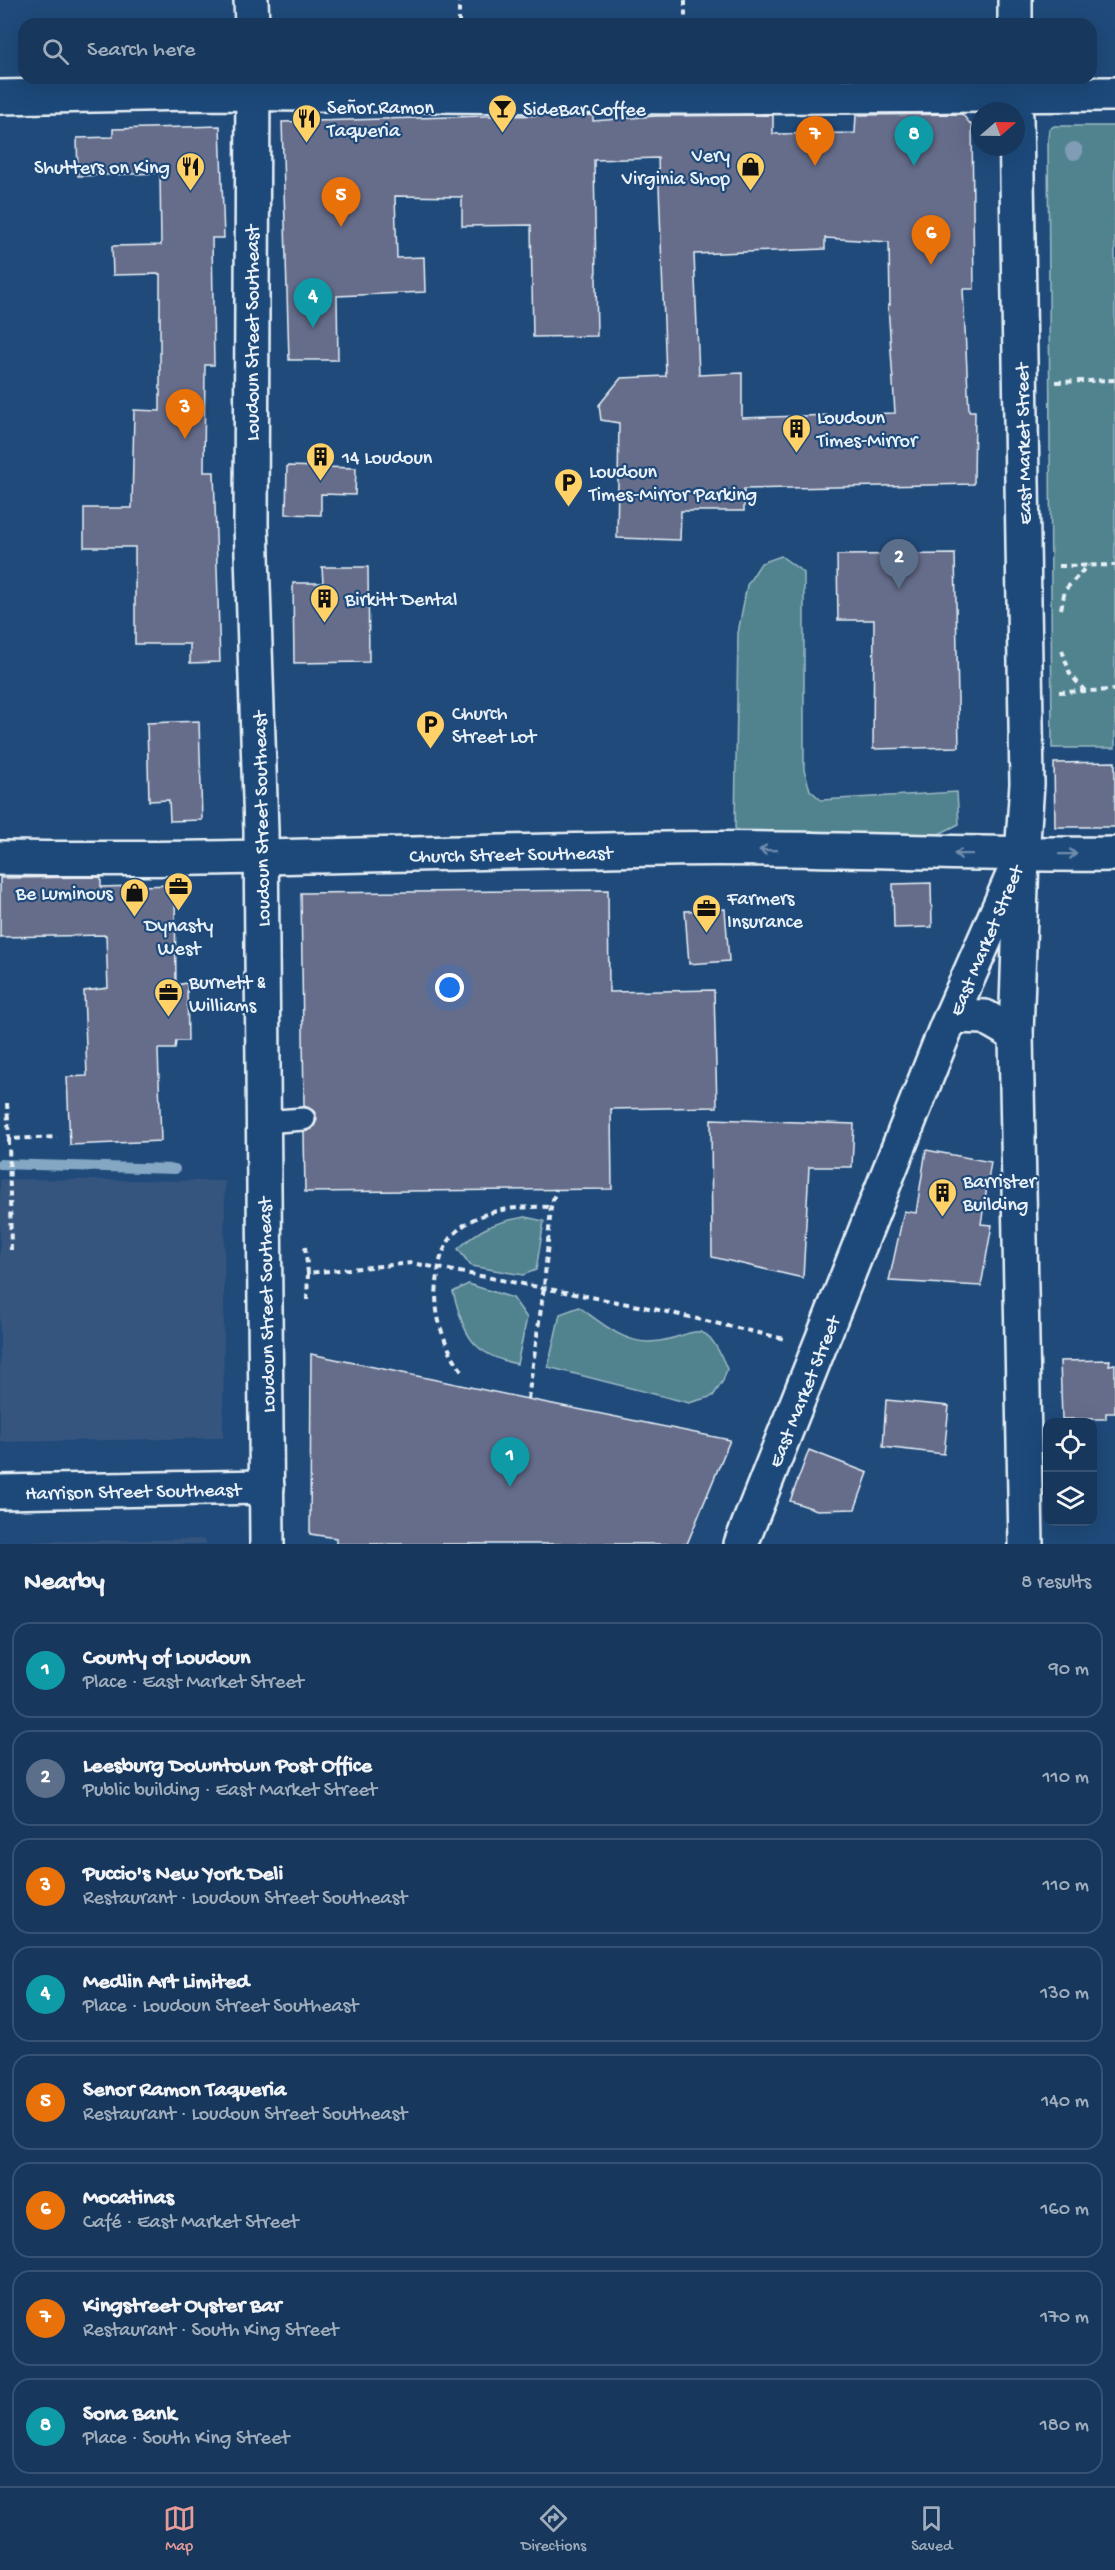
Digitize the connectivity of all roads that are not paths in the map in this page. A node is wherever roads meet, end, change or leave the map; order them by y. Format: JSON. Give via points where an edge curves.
{"nodes":[{"id":1,"x":251,"y":0,"type":"edge"},
{"id":2,"x":1015,"y":0,"type":"edge"},
{"id":3,"x":252,"y":18,"type":"edge"},
{"id":4,"x":1015,"y":18,"type":"edge"},
{"id":5,"x":253,"y":86,"type":"edge"},
{"id":6,"x":1115,"y":94,"type":"edge"},
{"id":7,"x":0,"y":97,"type":"edge"},
{"id":8,"x":1016,"y":100,"type":"edge"},
{"id":9,"x":1115,"y":854,"type":"edge"},
{"id":10,"x":1022,"y":855,"type":"junction"},
{"id":11,"x":0,"y":858,"type":"edge"},
{"id":12,"x":260,"y":859,"type":"junction"},
{"id":13,"x":952,"y":1016,"type":"junction"},
{"id":14,"x":1016,"y":1035,"type":"junction"},
{"id":15,"x":304,"y":1119,"type":"dead end"},
{"id":16,"x":263,"y":1122,"type":"junction"},
{"id":17,"x":267,"y":1487,"type":"junction"},
{"id":18,"x":0,"y":1492,"type":"edge"},
{"id":19,"x":267,"y":1544,"type":"edge"},
{"id":20,"x":741,"y":1544,"type":"edge"},
{"id":21,"x":1026,"y":1544,"type":"edge"}],
"edges":[{"from":1,"to":3,"type":"main road"},
{"from":2,"to":4,"type":"main road"},
{"from":5,"to":7,"type":"main road"},
{"from":5,"to":8,"type":"main road","via":[[674,97]]},
{"from":5,"to":12,"type":"main road","name":"Loudoun Street Southeast","via":[[251,524]]},
{"from":6,"to":8,"type":"main road"},
{"from":8,"to":10,"type":"main road","name":"East Market Street","via":[[1027,784]]},
{"from":10,"to":9,"type":"main road","name":"Church Street Southeast","one_way":true},
{"from":10,"to":12,"type":"main road","name":"Church Street Southeast","one_way":true,"via":[[669,849]]},
{"from":10,"to":13,"type":"main road","name":"East Market Street"},
{"from":10,"to":14,"type":"main road"},
{"from":11,"to":12,"type":"main road","name":"Church Street Southeast"},
{"from":12,"to":16,"type":"main road","name":"Loudoun Street Southeast"},
{"from":13,"to":14,"type":"main road","via":[[985,1017]]},
{"from":13,"to":20,"type":"main road","name":"East Market Street"},
{"from":14,"to":21,"type":"main road"},
{"from":15,"to":16,"type":"lane"},
{"from":16,"to":17,"type":"main road","name":"Loudoun Street Southeast"},
{"from":17,"to":18,"type":"main road","name":"Harrison Street Southeast"},
{"from":17,"to":19,"type":"main road","name":"Loudoun Street Southeast"}]}
